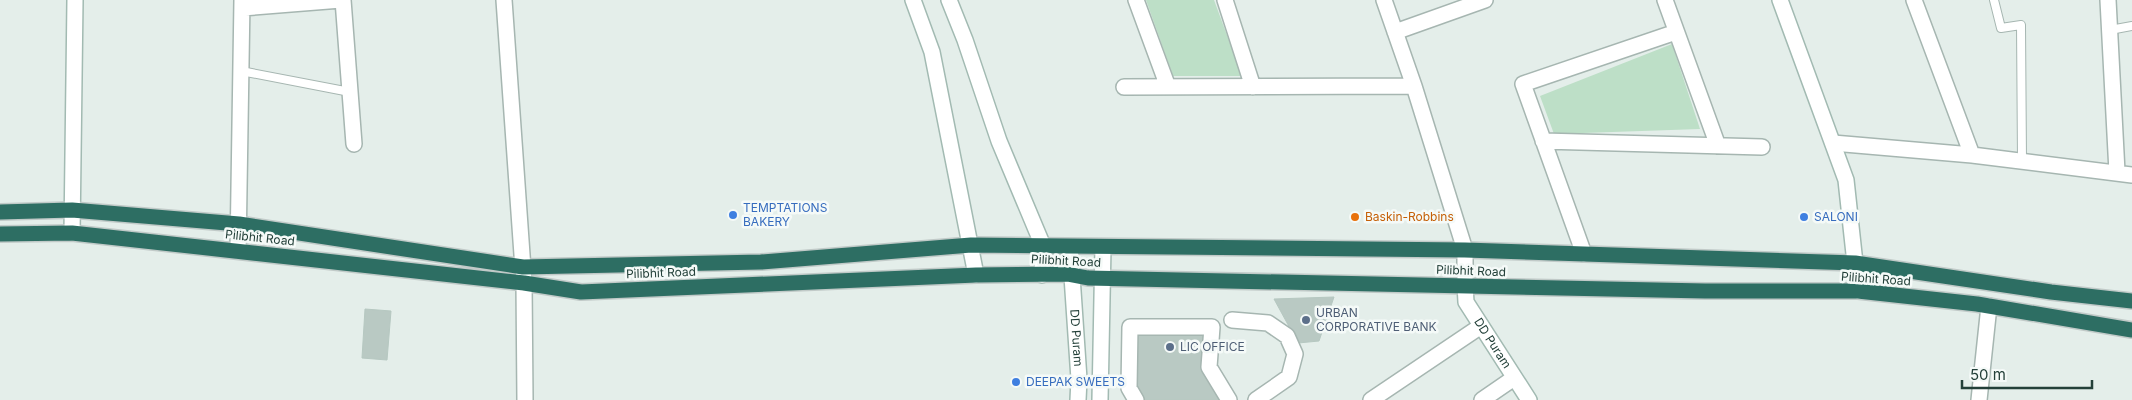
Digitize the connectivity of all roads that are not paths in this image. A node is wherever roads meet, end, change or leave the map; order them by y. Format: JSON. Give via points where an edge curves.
{"nodes":[{"id":1,"x":75,"y":0,"type":"edge"},
{"id":2,"x":342,"y":0,"type":"edge"},
{"id":3,"x":504,"y":0,"type":"edge"},
{"id":4,"x":913,"y":0,"type":"edge"},
{"id":5,"x":949,"y":0,"type":"edge"},
{"id":6,"x":1136,"y":0,"type":"edge"},
{"id":7,"x":1224,"y":0,"type":"edge"},
{"id":8,"x":1384,"y":0,"type":"edge"},
{"id":9,"x":1485,"y":0,"type":"edge"},
{"id":10,"x":1665,"y":0,"type":"edge"},
{"id":11,"x":1780,"y":0,"type":"edge"},
{"id":12,"x":1914,"y":0,"type":"edge"},
{"id":13,"x":1994,"y":0,"type":"edge"},
{"id":14,"x":2108,"y":0,"type":"edge"},
{"id":15,"x":242,"y":4,"type":"edge"},
{"id":16,"x":2132,"y":26,"type":"edge"},
{"id":17,"x":2110,"y":30,"type":"junction"},
{"id":18,"x":1395,"y":32,"type":"junction"},
{"id":19,"x":1676,"y":32,"type":"junction"},
{"id":20,"x":241,"y":71,"type":"junction"},
{"id":21,"x":1414,"y":86,"type":"junction"},
{"id":22,"x":1124,"y":87,"type":"dead end"},
{"id":23,"x":1168,"y":87,"type":"junction"},
{"id":24,"x":1253,"y":87,"type":"junction"},
{"id":25,"x":350,"y":92,"type":"junction"},
{"id":26,"x":1543,"y":141,"type":"junction"},
{"id":27,"x":354,"y":144,"type":"dead end"},
{"id":28,"x":1833,"y":144,"type":"junction"},
{"id":29,"x":1718,"y":146,"type":"junction"},
{"id":30,"x":1762,"y":147,"type":"dead end"},
{"id":31,"x":1972,"y":155,"type":"junction"},
{"id":32,"x":2022,"y":161,"type":"junction"},
{"id":33,"x":2117,"y":172,"type":"junction"},
{"id":34,"x":2132,"y":175,"type":"edge"},
{"id":35,"x":72,"y":210,"type":"junction"},
{"id":36,"x":0,"y":212,"type":"edge"},
{"id":37,"x":239,"y":224,"type":"junction"},
{"id":38,"x":72,"y":233,"type":"junction"},
{"id":39,"x":0,"y":234,"type":"edge"},
{"id":40,"x":971,"y":245,"type":"junction"},
{"id":41,"x":1043,"y":246,"type":"junction"},
{"id":42,"x":1070,"y":247,"type":"junction"},
{"id":43,"x":1104,"y":247,"type":"junction"},
{"id":44,"x":1464,"y":250,"type":"junction"},
{"id":45,"x":238,"y":251,"type":"junction"},
{"id":46,"x":1584,"y":254,"type":"junction"},
{"id":47,"x":1855,"y":263,"type":"junction"},
{"id":48,"x":523,"y":267,"type":"junction"},
{"id":49,"x":976,"y":275,"type":"junction"},
{"id":50,"x":1042,"y":275,"type":"junction"},
{"id":51,"x":1072,"y":276,"type":"junction"},
{"id":52,"x":1102,"y":278,"type":"junction"},
{"id":53,"x":524,"y":283,"type":"junction"},
{"id":54,"x":1465,"y":285,"type":"junction"},
{"id":55,"x":1858,"y":290,"type":"junction"},
{"id":56,"x":2132,"y":300,"type":"edge"},
{"id":57,"x":1989,"y":306,"type":"junction"},
{"id":58,"x":1232,"y":320,"type":"dead end"},
{"id":59,"x":1481,"y":326,"type":"junction"},
{"id":60,"x":2132,"y":330,"type":"edge"},
{"id":61,"x":1514,"y":378,"type":"junction"},
{"id":62,"x":525,"y":400,"type":"edge"},
{"id":63,"x":1078,"y":400,"type":"edge"},
{"id":64,"x":1100,"y":400,"type":"edge"},
{"id":65,"x":1136,"y":400,"type":"edge"},
{"id":66,"x":1229,"y":400,"type":"edge"},
{"id":67,"x":1256,"y":400,"type":"edge"},
{"id":68,"x":1371,"y":400,"type":"edge"},
{"id":69,"x":1482,"y":400,"type":"edge"},
{"id":70,"x":1529,"y":400,"type":"edge"},
{"id":71,"x":1979,"y":400,"type":"edge"}],
"edges":[{"from":1,"to":35,"type":"street"},
{"from":2,"to":15,"type":"street"},
{"from":2,"to":25,"type":"street"},
{"from":3,"to":48,"type":"street"},
{"from":4,"to":40,"type":"street","via":[[932,52]]},
{"from":5,"to":41,"type":"street","via":[[999,141]]},
{"from":6,"to":23,"type":"street"},
{"from":7,"to":24,"type":"street"},
{"from":8,"to":18,"type":"street","name":"DD Puram"},
{"from":9,"to":18,"type":"street"},
{"from":10,"to":19,"type":"street"},
{"from":11,"to":28,"type":"street"},
{"from":12,"to":31,"type":"street"},
{"from":13,"to":32,"type":"lane","via":[[2001,28],[2021,26]]},
{"from":14,"to":17,"type":"street"},
{"from":15,"to":20,"type":"street"},
{"from":16,"to":17,"type":"lane"},
{"from":17,"to":33,"type":"street"},
{"from":18,"to":21,"type":"street","name":"DD Puram"},
{"from":19,"to":26,"type":"street","via":[[1523,84]]},
{"from":19,"to":29,"type":"street"},
{"from":20,"to":25,"type":"lane"},
{"from":20,"to":37,"type":"street"},
{"from":21,"to":24,"type":"street"},
{"from":21,"to":44,"type":"street","name":"DD Puram"},
{"from":22,"to":23,"type":"street"},
{"from":23,"to":24,"type":"street"},
{"from":25,"to":27,"type":"street"},
{"from":26,"to":29,"type":"street"},
{"from":26,"to":46,"type":"street"},
{"from":28,"to":31,"type":"street"},
{"from":28,"to":47,"type":"street","via":[[1846,180]]},
{"from":29,"to":30,"type":"street"},
{"from":31,"to":32,"type":"street"},
{"from":32,"to":33,"type":"street"},
{"from":33,"to":34,"type":"street"},
{"from":35,"to":36,"type":"highway"},
{"from":35,"to":37,"type":"highway"},
{"from":35,"to":38,"type":"street"},
{"from":37,"to":45,"type":"street"},
{"from":37,"to":48,"type":"highway"},
{"from":38,"to":39,"type":"highway","name":"Pilibhit Road"},
{"from":38,"to":45,"type":"highway","name":"Pilibhit Road"},
{"from":40,"to":41,"type":"highway"},
{"from":40,"to":48,"type":"highway","via":[[761,262]]},
{"from":40,"to":49,"type":"street"},
{"from":41,"to":42,"type":"highway"},
{"from":41,"to":50,"type":"street"},
{"from":42,"to":43,"type":"highway"},
{"from":42,"to":51,"type":"street","name":"DD Puram"},
{"from":43,"to":44,"type":"highway"},
{"from":43,"to":52,"type":"street","name":"DD Puram"},
{"from":44,"to":46,"type":"highway"},
{"from":44,"to":54,"type":"street","name":"DD Puram"},
{"from":45,"to":53,"type":"highway","name":"Pilibhit Road"},
{"from":46,"to":47,"type":"highway"},
{"from":47,"to":55,"type":"street"},
{"from":47,"to":56,"type":"highway","via":[[2051,292]]},
{"from":48,"to":53,"type":"street"},
{"from":49,"to":50,"type":"highway","name":"Pilibhit Road"},
{"from":49,"to":53,"type":"highway","name":"Pilibhit Road","via":[[581,292]]},
{"from":50,"to":51,"type":"highway","name":"Pilibhit Road"},
{"from":51,"to":52,"type":"highway","name":"Pilibhit Road"},
{"from":51,"to":63,"type":"street","name":"DD Puram"},
{"from":52,"to":54,"type":"highway","name":"Pilibhit Road"},
{"from":52,"to":64,"type":"street","name":"DD Puram"},
{"from":53,"to":62,"type":"street"},
{"from":54,"to":55,"type":"highway","name":"Pilibhit Road","via":[[1696,291]]},
{"from":54,"to":59,"type":"street","name":"DD Puram","via":[[1466,302]]},
{"from":55,"to":57,"type":"highway","name":"Pilibhit Road"},
{"from":57,"to":60,"type":"highway","name":"Pilibhit Road"},
{"from":57,"to":71,"type":"street"},
{"from":58,"to":67,"type":"street","via":[[1268,323],[1287,336],[1295,354],[1289,377]]},
{"from":59,"to":61,"type":"street","name":"DD Puram"},
{"from":59,"to":68,"type":"street"},
{"from":61,"to":69,"type":"street"},
{"from":61,"to":70,"type":"street","name":"DD Puram"},
{"from":65,"to":66,"type":"street","via":[[1129,388],[1130,327],[1212,327],[1209,367]]}]}
